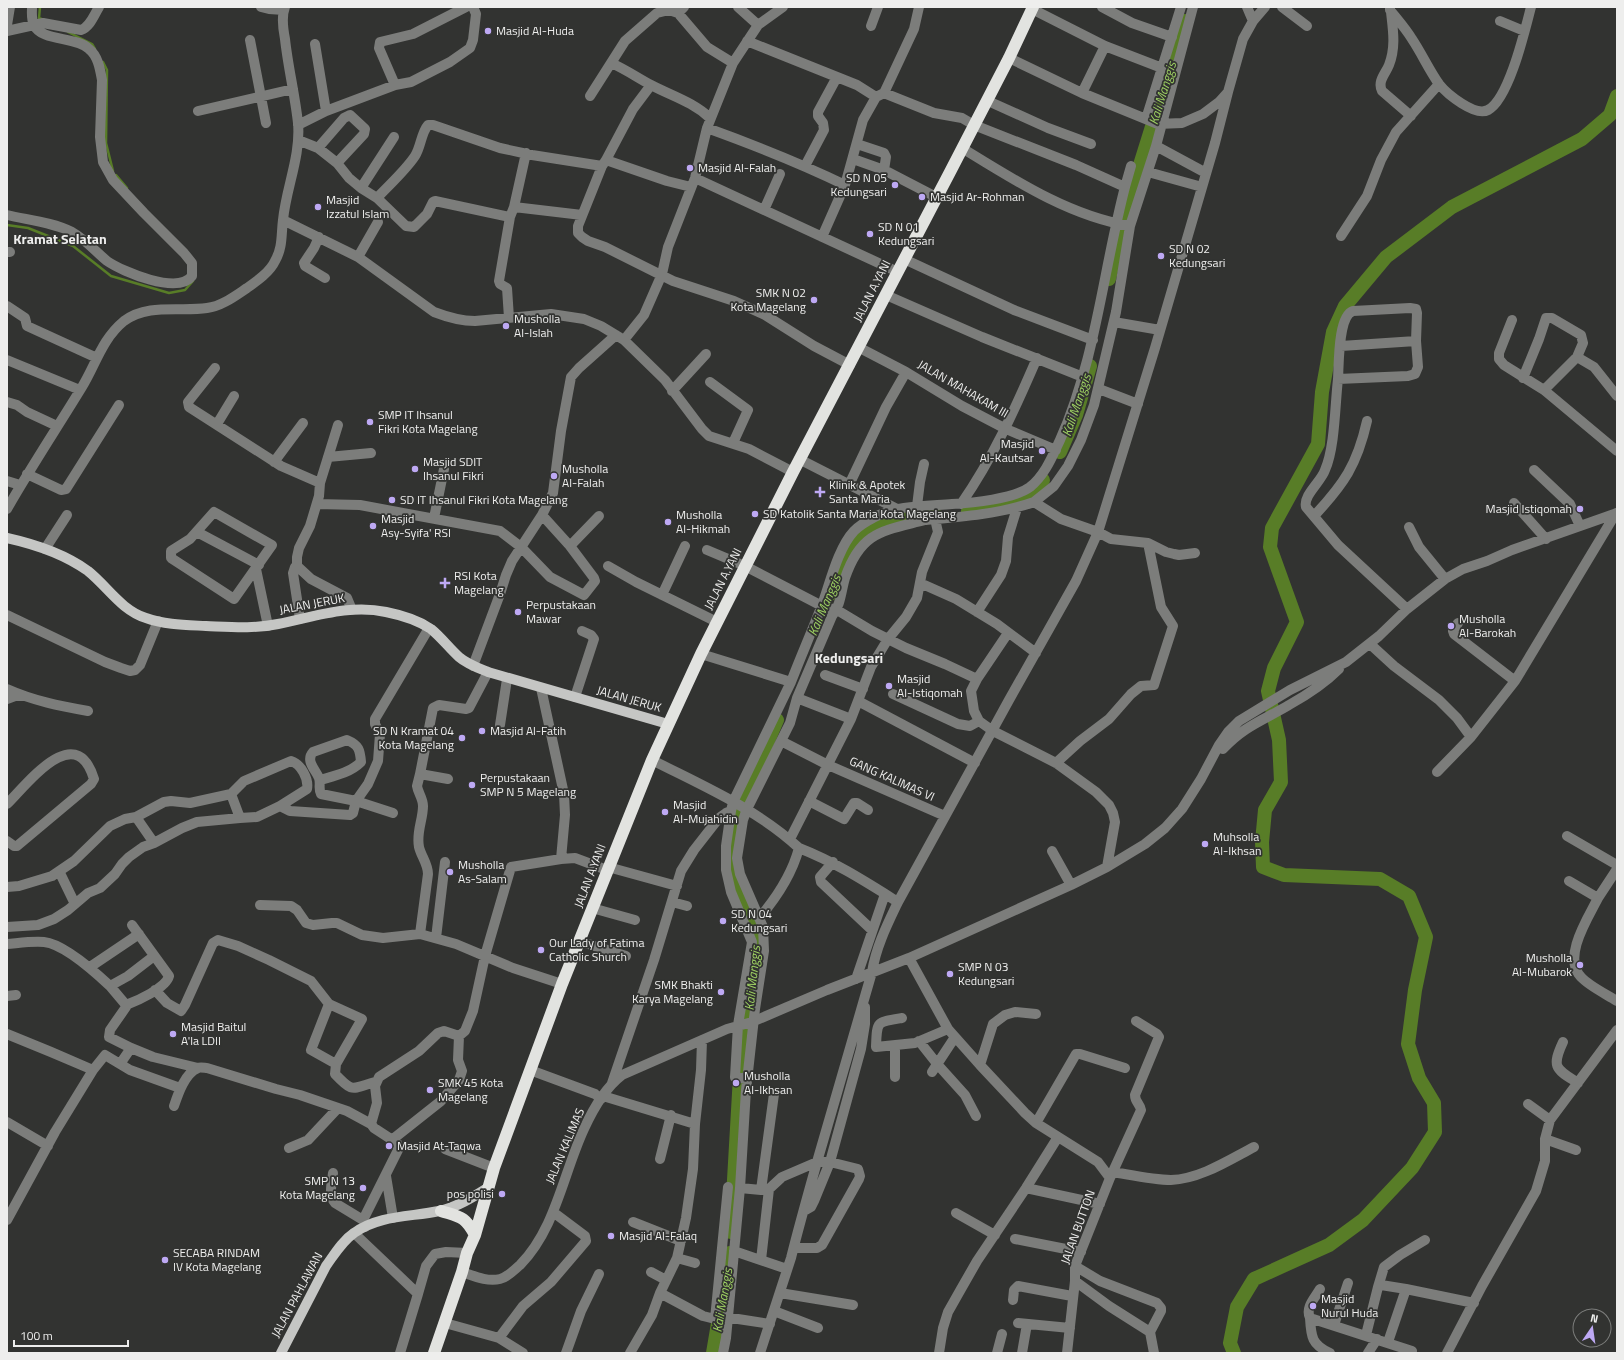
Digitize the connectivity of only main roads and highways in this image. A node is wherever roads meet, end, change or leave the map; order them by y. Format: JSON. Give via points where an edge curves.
{"nodes":[{"id":1,"x":1033,"y":8,"type":"edge"},
{"id":2,"x":7,"y":538,"type":"edge"},
{"id":3,"x":668,"y":724,"type":"junction"},
{"id":4,"x":489,"y":1187,"type":"junction"},
{"id":5,"x":441,"y":1211,"type":"junction"},
{"id":6,"x":475,"y":1235,"type":"junction"},
{"id":7,"x":281,"y":1353,"type":"edge"},
{"id":8,"x":434,"y":1353,"type":"edge"}],
"edges":[{"from":1,"to":3,"type":"highway","name":"JALAN A.YANI","via":[[988,101],[799,459]]},
{"from":2,"to":3,"type":"main road","name":"JALAN JERUK","via":[[45,549],[88,571],[120,603],[146,618],[188,625],[251,628],[322,613],[352,610],[385,612],[408,618],[429,628],[460,658],[488,672]]},
{"from":3,"to":4,"type":"highway","name":"JALAN A.YANI","via":[[562,984]]},
{"from":4,"to":5,"type":"main road","name":"JALAN PAHLAWAN","via":[[475,1197]]},
{"from":4,"to":6,"type":"highway","name":"JALAN A.YANI"},
{"from":5,"to":6,"type":"highway","via":[[463,1218]]},
{"from":5,"to":7,"type":"main road","name":"JALAN PAHLAWAN","via":[[364,1224],[354,1232],[326,1266]]},
{"from":6,"to":8,"type":"highway","name":"JALAN A.YANI"}]}
